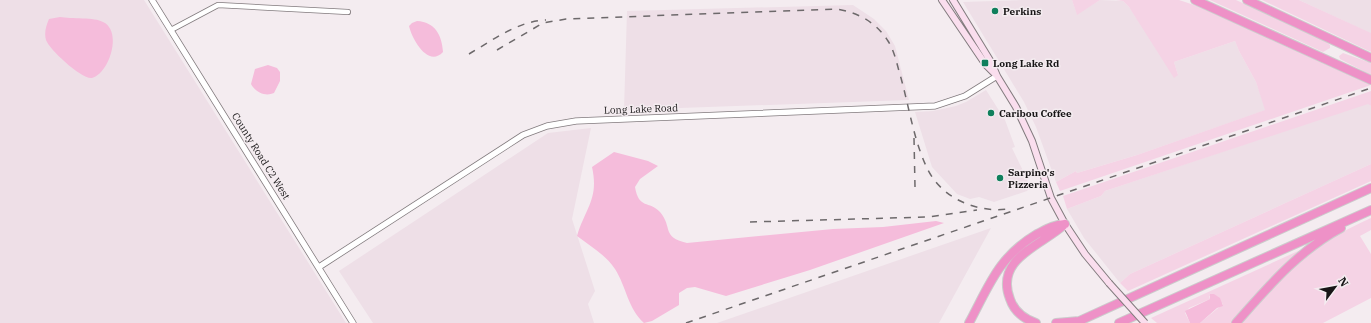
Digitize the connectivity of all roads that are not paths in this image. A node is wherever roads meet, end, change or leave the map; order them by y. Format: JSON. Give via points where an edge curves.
{"nodes":[{"id":1,"x":152,"y":0,"type":"edge"},
{"id":2,"x":942,"y":0,"type":"edge"},
{"id":3,"x":953,"y":0,"type":"edge"},
{"id":4,"x":1195,"y":0,"type":"edge"},
{"id":5,"x":1247,"y":0,"type":"edge"},
{"id":6,"x":348,"y":12,"type":"dead end"},
{"id":7,"x":171,"y":30,"type":"junction"},
{"id":8,"x":1371,"y":58,"type":"edge"},
{"id":9,"x":997,"y":76,"type":"junction"},
{"id":10,"x":1371,"y":80,"type":"edge"},
{"id":11,"x":1371,"y":188,"type":"edge"},
{"id":12,"x":1371,"y":211,"type":"edge"},
{"id":13,"x":1065,"y":224,"type":"junction"},
{"id":14,"x":318,"y":267,"type":"junction"},
{"id":15,"x":1077,"y":322,"type":"edge"},
{"id":16,"x":353,"y":323,"type":"edge"},
{"id":17,"x":969,"y":323,"type":"edge"},
{"id":18,"x":1036,"y":323,"type":"edge"},
{"id":19,"x":1056,"y":323,"type":"edge"},
{"id":20,"x":1119,"y":323,"type":"edge"},
{"id":21,"x":1145,"y":323,"type":"edge"},
{"id":22,"x":1236,"y":323,"type":"edge"}],
"edges":[{"from":1,"to":7,"type":"street","name":"County Road C2 West"},
{"from":2,"to":9,"type":"main road","via":[[986,66]]},
{"from":3,"to":9,"type":"main road","via":[[992,62]]},
{"from":4,"to":10,"type":"highway"},
{"from":5,"to":8,"type":"highway"},
{"from":6,"to":7,"type":"street","via":[[218,5]]},
{"from":7,"to":14,"type":"street","name":"County Road C2 West"},
{"from":9,"to":13,"type":"main road","via":[[1023,121],[1051,198]]},
{"from":9,"to":14,"type":"street","name":"Long Lake Road","via":[[966,96],[935,106],[576,121],[547,126],[511,142]]},
{"from":11,"to":15,"type":"highway"},
{"from":12,"to":20,"type":"highway"},
{"from":12,"to":22,"type":"highway","via":[[1323,238],[1295,260]]},
{"from":13,"to":17,"type":"highway","via":[[1053,225],[1012,251],[999,267]]},
{"from":13,"to":18,"type":"highway","via":[[1022,254],[1008,277],[1008,295],[1014,307],[1024,317]]},
{"from":13,"to":21,"type":"main road","bridge":true,"via":[[1085,254]]},
{"from":14,"to":16,"type":"street","name":"County Road C2 West"},
{"from":15,"to":19,"type":"highway"}]}
